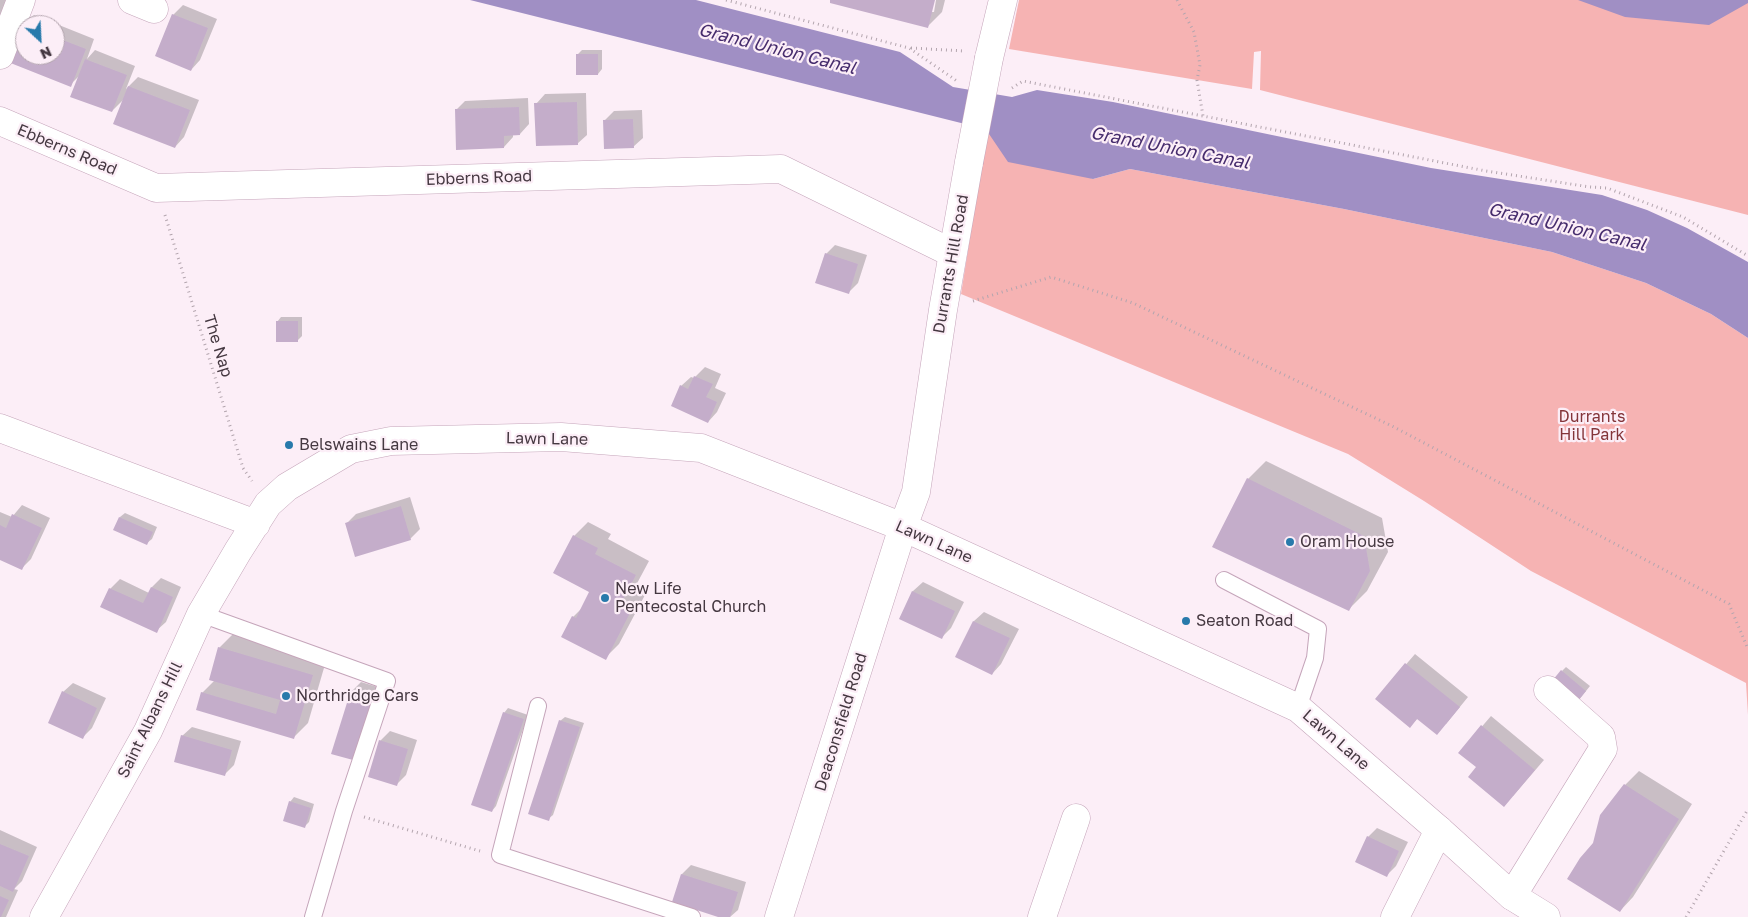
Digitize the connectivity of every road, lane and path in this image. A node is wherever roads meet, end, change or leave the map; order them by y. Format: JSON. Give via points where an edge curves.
{"nodes":[{"id":1,"x":21,"y":0,"type":"edge"},
{"id":2,"x":726,"y":0,"type":"edge"},
{"id":3,"x":1003,"y":0,"type":"edge"},
{"id":4,"x":1177,"y":0,"type":"edge"},
{"id":5,"x":909,"y":48,"type":"junction"},
{"id":6,"x":979,"y":51,"type":"junction"},
{"id":7,"x":0,"y":55,"type":"edge"},
{"id":8,"x":958,"y":82,"type":"dead end"},
{"id":9,"x":1006,"y":91,"type":"dead end"},
{"id":10,"x":1203,"y":116,"type":"junction"},
{"id":11,"x":0,"y":121,"type":"edge"},
{"id":12,"x":156,"y":188,"type":"junction"},
{"id":13,"x":952,"y":252,"type":"junction"},
{"id":14,"x":1748,"y":256,"type":"edge"},
{"id":15,"x":943,"y":310,"type":"junction"},
{"id":16,"x":0,"y":428,"type":"edge"},
{"id":17,"x":262,"y":514,"type":"junction"},
{"id":18,"x":904,"y":528,"type":"junction"},
{"id":19,"x":1224,"y":580,"type":"dead end"},
{"id":20,"x":201,"y":614,"type":"junction"},
{"id":21,"x":1748,"y":648,"type":"edge"},
{"id":22,"x":1548,"y":690,"type":"dead end"},
{"id":23,"x":538,"y":706,"type":"dead end"},
{"id":24,"x":1298,"y":708,"type":"junction"},
{"id":25,"x":1748,"y":809,"type":"edge"},
{"id":26,"x":344,"y":811,"type":"junction"},
{"id":27,"x":1076,"y":818,"type":"dead end"},
{"id":28,"x":1439,"y":830,"type":"junction"},
{"id":29,"x":500,"y":855,"type":"junction"},
{"id":30,"x":1512,"y":896,"type":"junction"},
{"id":31,"x":44,"y":917,"type":"edge"},
{"id":32,"x":313,"y":917,"type":"edge"},
{"id":33,"x":692,"y":917,"type":"edge"},
{"id":34,"x":779,"y":917,"type":"edge"},
{"id":35,"x":1042,"y":917,"type":"edge"},
{"id":36,"x":1394,"y":917,"type":"edge"},
{"id":37,"x":1546,"y":917,"type":"edge"},
{"id":38,"x":1686,"y":917,"type":"edge"}],
"edges":[{"from":1,"to":7,"type":"street"},
{"from":2,"to":5,"type":"path"},
{"from":3,"to":6,"type":"street","name":"Durrants Hill Road"},
{"from":4,"to":10,"type":"path","via":[[1194,32]]},
{"from":5,"to":6,"type":"path"},
{"from":5,"to":8,"type":"path"},
{"from":6,"to":13,"type":"street","name":"Durrants Hill Road","bridge":true,"via":[[969,162]]},
{"from":9,"to":10,"type":"path","via":[[1023,81]]},
{"from":10,"to":14,"type":"path","via":[[1486,171],[1607,188],[1683,217]]},
{"from":11,"to":12,"type":"street","name":"Ebberns Road"},
{"from":12,"to":13,"type":"street","name":"Ebberns Road","via":[[782,168]]},
{"from":12,"to":17,"type":"path","name":"The Nap","via":[[243,468]]},
{"from":13,"to":15,"type":"street","name":"Durrants Hill Road"},
{"from":15,"to":18,"type":"street","name":"Durrants Hill Road","via":[[916,492]]},
{"from":15,"to":21,"type":"path","via":[[1051,277],[1133,303],[1392,426],[1729,604]]},
{"from":16,"to":17,"type":"street"},
{"from":17,"to":18,"type":"street","name":"Lawn Lane","via":[[288,487],[351,450],[391,441],[562,437],[701,448]]},
{"from":17,"to":20,"type":"street","name":"Saint Albans Hill"},
{"from":18,"to":24,"type":"street","name":"Lawn Lane"},
{"from":18,"to":34,"type":"street","name":"Deaconsfield Road"},
{"from":19,"to":24,"type":"lane","via":[[1318,629],[1315,658]]},
{"from":20,"to":26,"type":"lane","via":[[387,681]]},
{"from":20,"to":31,"type":"street","name":"Saint Albans Hill","via":[[148,731]]},
{"from":22,"to":30,"type":"street","via":[[1601,737],[1603,749]]},
{"from":23,"to":29,"type":"lane"},
{"from":24,"to":28,"type":"street","name":"Lawn Lane"},
{"from":25,"to":38,"type":"path"},
{"from":26,"to":29,"type":"path"},
{"from":26,"to":32,"type":"lane"},
{"from":27,"to":35,"type":"street"},
{"from":28,"to":30,"type":"street","name":"Lawn Lane"},
{"from":28,"to":36,"type":"street"},
{"from":29,"to":33,"type":"lane"},
{"from":30,"to":37,"type":"street","name":"Lawn Lane"}]}
